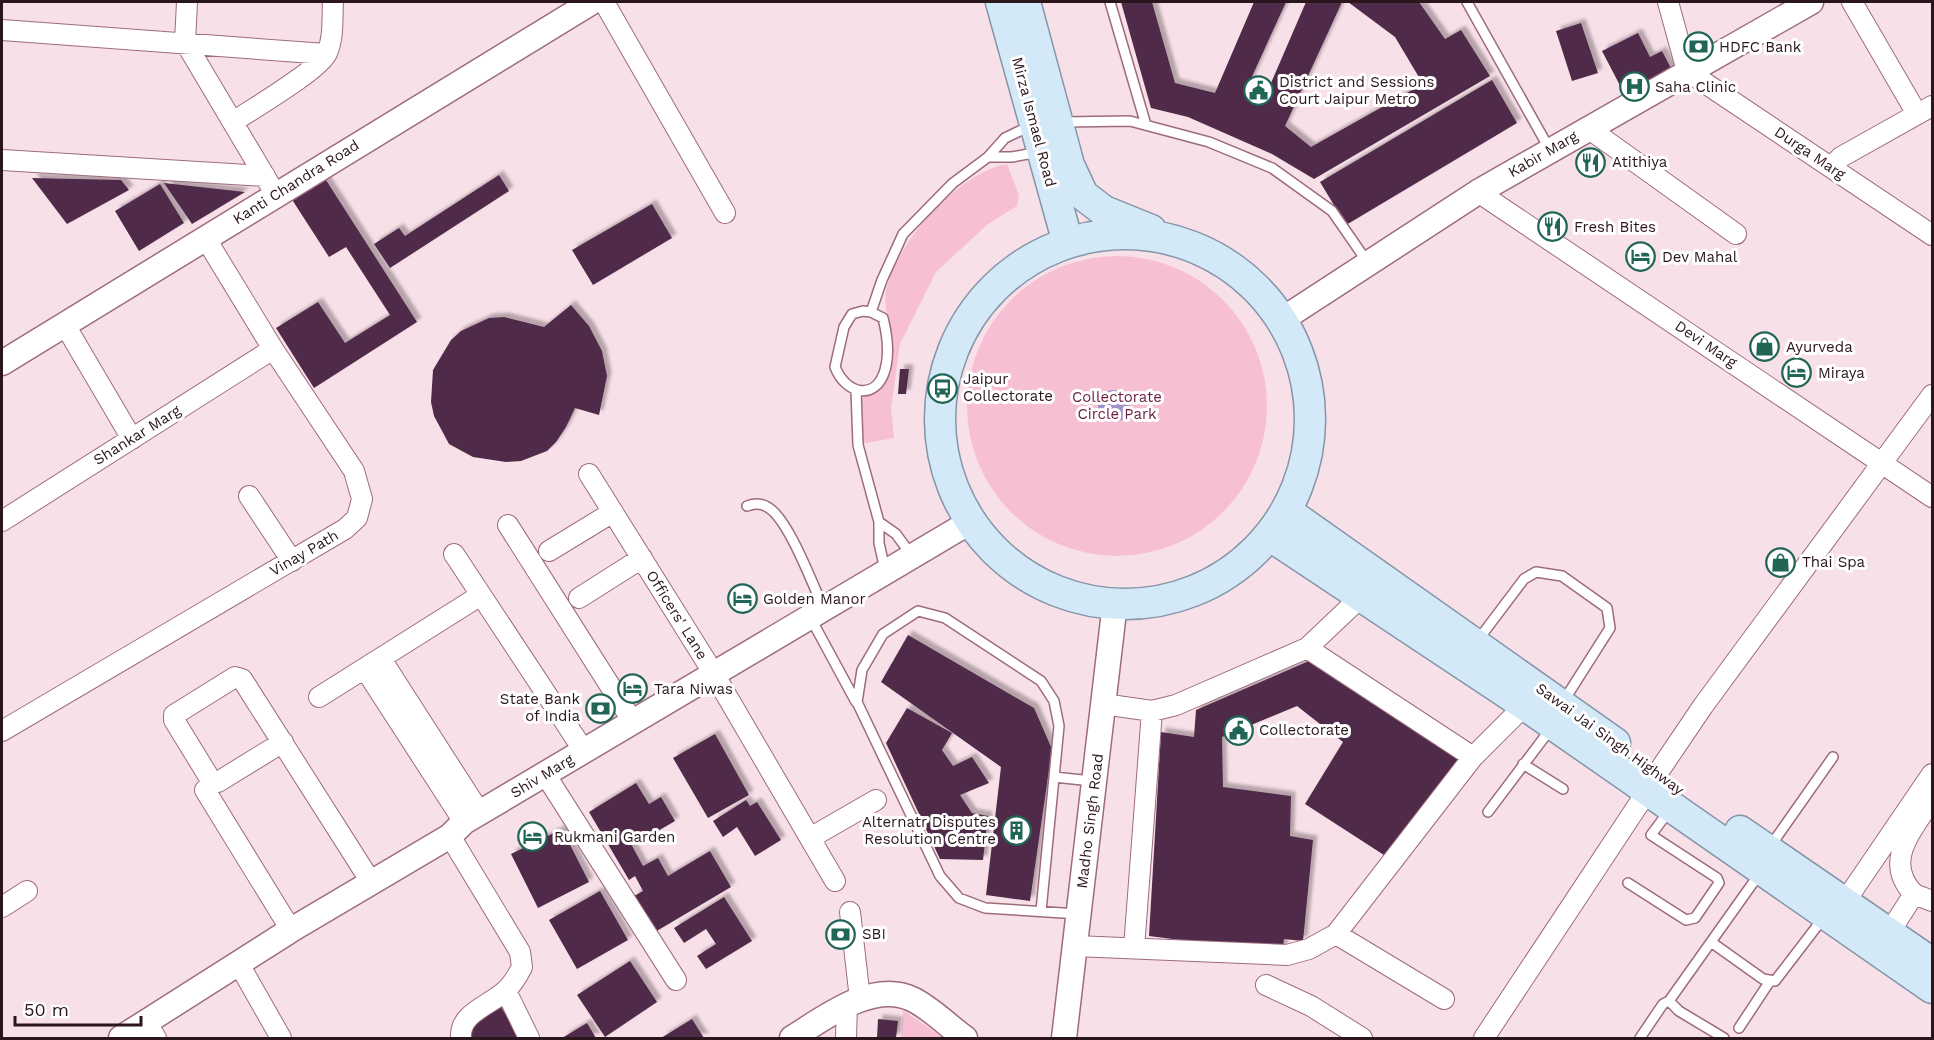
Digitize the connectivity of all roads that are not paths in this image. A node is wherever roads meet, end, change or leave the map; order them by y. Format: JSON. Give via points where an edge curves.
{"nodes":[{"id":1,"x":187,"y":2,"type":"edge"},
{"id":2,"x":333,"y":2,"type":"edge"},
{"id":3,"x":592,"y":2,"type":"edge"},
{"id":4,"x":604,"y":2,"type":"edge"},
{"id":5,"x":1001,"y":2,"type":"edge"},
{"id":6,"x":1025,"y":2,"type":"edge"},
{"id":7,"x":1110,"y":2,"type":"edge"},
{"id":8,"x":1467,"y":2,"type":"edge"},
{"id":9,"x":1668,"y":2,"type":"edge"},
{"id":10,"x":1811,"y":2,"type":"edge"},
{"id":11,"x":1852,"y":2,"type":"edge"},
{"id":12,"x":2,"y":30,"type":"edge"},
{"id":13,"x":185,"y":42,"type":"junction"},
{"id":14,"x":326,"y":54,"type":"junction"},
{"id":15,"x":1687,"y":70,"type":"junction"},
{"id":16,"x":1925,"y":110,"type":"edge"},
{"id":17,"x":233,"y":122,"type":"junction"},
{"id":18,"x":1146,"y":125,"type":"junction"},
{"id":19,"x":1588,"y":128,"type":"junction"},
{"id":20,"x":1045,"y":133,"type":"junction"},
{"id":21,"x":1550,"y":150,"type":"junction"},
{"id":22,"x":988,"y":157,"type":"junction"},
{"id":23,"x":2,"y":160,"type":"edge"},
{"id":24,"x":1831,"y":167,"type":"junction"},
{"id":25,"x":270,"y":185,"type":"junction"},
{"id":26,"x":1478,"y":192,"type":"junction"},
{"id":27,"x":725,"y":213,"type":"dead end"},
{"id":28,"x":1736,"y":234,"type":"dead end"},
{"id":29,"x":1932,"y":235,"type":"edge"},
{"id":30,"x":206,"y":238,"type":"junction"},
{"id":31,"x":1177,"y":241,"type":"junction"},
{"id":32,"x":1068,"y":243,"type":"junction"},
{"id":33,"x":1368,"y":263,"type":"junction"},
{"id":34,"x":871,"y":312,"type":"junction"},
{"id":35,"x":1283,"y":319,"type":"junction"},
{"id":36,"x":65,"y":325,"type":"junction"},
{"id":37,"x":273,"y":350,"type":"junction"},
{"id":38,"x":2,"y":363,"type":"edge"},
{"id":39,"x":856,"y":390,"type":"junction"},
{"id":40,"x":1932,"y":395,"type":"edge"},
{"id":41,"x":132,"y":439,"type":"junction"},
{"id":42,"x":1883,"y":463,"type":"junction"},
{"id":43,"x":589,"y":474,"type":"dead end"},
{"id":44,"x":249,"y":496,"type":"dead end"},
{"id":45,"x":1932,"y":497,"type":"edge"},
{"id":46,"x":747,"y":506,"type":"dead end"},
{"id":47,"x":614,"y":512,"type":"junction"},
{"id":48,"x":2,"y":521,"type":"edge"},
{"id":49,"x":879,"y":522,"type":"junction"},
{"id":50,"x":970,"y":522,"type":"junction"},
{"id":51,"x":1279,"y":524,"type":"junction"},
{"id":52,"x":508,"y":525,"type":"dead end"},
{"id":53,"x":549,"y":551,"type":"dead end"},
{"id":54,"x":454,"y":555,"type":"dead end"},
{"id":55,"x":912,"y":556,"type":"junction"},
{"id":56,"x":642,"y":558,"type":"junction"},
{"id":57,"x":292,"y":561,"type":"junction"},
{"id":58,"x":886,"y":572,"type":"junction"},
{"id":59,"x":481,"y":595,"type":"junction"},
{"id":60,"x":1362,"y":596,"type":"junction"},
{"id":61,"x":579,"y":598,"type":"dead end"},
{"id":62,"x":1115,"y":603,"type":"junction"},
{"id":63,"x":817,"y":613,"type":"junction"},
{"id":64,"x":1476,"y":643,"type":"junction"},
{"id":65,"x":1307,"y":648,"type":"junction"},
{"id":66,"x":373,"y":664,"type":"junction"},
{"id":67,"x":714,"y":674,"type":"junction"},
{"id":68,"x":319,"y":697,"type":"dead end"},
{"id":69,"x":857,"y":702,"type":"junction"},
{"id":70,"x":1103,"y":704,"type":"junction"},
{"id":71,"x":1525,"y":705,"type":"junction"},
{"id":72,"x":1152,"y":711,"type":"junction"},
{"id":73,"x":1558,"y":714,"type":"junction"},
{"id":74,"x":633,"y":722,"type":"junction"},
{"id":75,"x":2,"y":732,"type":"edge"},
{"id":76,"x":282,"y":742,"type":"junction"},
{"id":77,"x":584,"y":751,"type":"junction"},
{"id":78,"x":1473,"y":757,"type":"junction"},
{"id":79,"x":1833,"y":757,"type":"dead end"},
{"id":80,"x":1523,"y":764,"type":"junction"},
{"id":81,"x":545,"y":774,"type":"junction"},
{"id":82,"x":1932,"y":774,"type":"edge"},
{"id":83,"x":1054,"y":777,"type":"junction"},
{"id":84,"x":1094,"y":781,"type":"junction"},
{"id":85,"x":1563,"y":789,"type":"dead end"},
{"id":86,"x":205,"y":790,"type":"dead end"},
{"id":87,"x":1659,"y":790,"type":"junction"},
{"id":88,"x":1932,"y":799,"type":"edge"},
{"id":89,"x":876,"y":800,"type":"dead end"},
{"id":90,"x":1488,"y":812,"type":"dead end"},
{"id":91,"x":465,"y":824,"type":"junction"},
{"id":92,"x":810,"y":838,"type":"junction"},
{"id":93,"x":1765,"y":860,"type":"junction"},
{"id":94,"x":371,"y":882,"type":"junction"},
{"id":95,"x":835,"y":882,"type":"dead end"},
{"id":96,"x":1628,"y":883,"type":"dead end"},
{"id":97,"x":27,"y":891,"type":"dead end"},
{"id":98,"x":1923,"y":897,"type":"edge"},
{"id":99,"x":2,"y":907,"type":"edge"},
{"id":100,"x":1835,"y":909,"type":"junction"},
{"id":101,"x":1041,"y":911,"type":"junction"},
{"id":102,"x":850,"y":912,"type":"dead end"},
{"id":103,"x":1078,"y":914,"type":"junction"},
{"id":104,"x":291,"y":930,"type":"junction"},
{"id":105,"x":1889,"y":933,"type":"junction"},
{"id":106,"x":1336,"y":934,"type":"junction"},
{"id":107,"x":1711,"y":942,"type":"junction"},
{"id":108,"x":1075,"y":946,"type":"junction"},
{"id":109,"x":1134,"y":948,"type":"junction"},
{"id":110,"x":1932,"y":963,"type":"edge"},
{"id":111,"x":239,"y":964,"type":"junction"},
{"id":112,"x":676,"y":981,"type":"dead end"},
{"id":113,"x":1770,"y":981,"type":"junction"},
{"id":114,"x":1266,"y":985,"type":"dead end"},
{"id":115,"x":1932,"y":988,"type":"edge"},
{"id":116,"x":506,"y":991,"type":"junction"},
{"id":117,"x":1443,"y":999,"type":"dead end"},
{"id":118,"x":854,"y":1001,"type":"junction"},
{"id":119,"x":1669,"y":1001,"type":"junction"},
{"id":120,"x":1740,"y":1028,"type":"dead end"},
{"id":121,"x":151,"y":1030,"type":"edge"},
{"id":122,"x":121,"y":1038,"type":"edge"},
{"id":123,"x":281,"y":1038,"type":"edge"},
{"id":124,"x":461,"y":1038,"type":"edge"},
{"id":125,"x":529,"y":1038,"type":"edge"},
{"id":126,"x":792,"y":1038,"type":"edge"},
{"id":127,"x":846,"y":1038,"type":"edge"},
{"id":128,"x":965,"y":1038,"type":"edge"},
{"id":129,"x":1064,"y":1038,"type":"edge"},
{"id":130,"x":1362,"y":1038,"type":"edge"},
{"id":131,"x":1484,"y":1038,"type":"edge"},
{"id":132,"x":1640,"y":1038,"type":"edge"},
{"id":133,"x":1724,"y":1038,"type":"edge"}],
"edges":[{"from":1,"to":13,"type":"street"},
{"from":2,"to":14,"type":"street","via":[[332,33]]},
{"from":3,"to":25,"type":"street","name":"Kanti Chandra Road"},
{"from":4,"to":27,"type":"street"},
{"from":5,"to":20,"type":"main road","name":"Mirza Ismael Road"},
{"from":6,"to":20,"type":"main road"},
{"from":7,"to":18,"type":"lane"},
{"from":8,"to":21,"type":"lane"},
{"from":9,"to":15,"type":"street"},
{"from":10,"to":15,"type":"street","name":"Kabir Marg"},
{"from":11,"to":16,"type":"street"},
{"from":12,"to":13,"type":"street"},
{"from":13,"to":14,"type":"street"},
{"from":13,"to":17,"type":"street"},
{"from":14,"to":17,"type":"street","via":[[314,68]]},
{"from":15,"to":19,"type":"street","name":"Kabir Marg"},
{"from":15,"to":24,"type":"street","name":"Durga Marg"},
{"from":16,"to":24,"type":"street","via":[[1841,157]]},
{"from":17,"to":25,"type":"street"},
{"from":18,"to":20,"type":"lane","via":[[1130,122]]},
{"from":18,"to":33,"type":"lane","via":[[1209,142],[1272,168],[1332,211]]},
{"from":19,"to":21,"type":"street","name":"Kabir Marg"},
{"from":19,"to":28,"type":"street"},
{"from":20,"to":22,"type":"lane","via":[[1012,157]]},
{"from":20,"to":22,"type":"lane","via":[[1005,138]]},
{"from":20,"to":31,"type":"main road","via":[[1069,165],[1083,195],[1104,211]]},
{"from":20,"to":32,"type":"main road","name":"Mirza Ismael Road"},
{"from":21,"to":26,"type":"street","name":"Kabir Marg"},
{"from":22,"to":34,"type":"lane","via":[[953,183],[903,234]]},
{"from":23,"to":25,"type":"street"},
{"from":24,"to":29,"type":"street","name":"Durga Marg"},
{"from":25,"to":30,"type":"street","name":"Kanti Chandra Road"},
{"from":26,"to":33,"type":"street","name":"Kabir Marg"},
{"from":26,"to":42,"type":"street","name":"Devi Marg"},
{"from":30,"to":36,"type":"street","name":"Kanti Chandra Road"},
{"from":30,"to":37,"type":"street","name":"Vinay Path"},
{"from":31,"to":32,"type":"main road","via":[[1135,233]]},
{"from":31,"to":35,"type":"main road","via":[[1226,262],[1260,290]]},
{"from":32,"to":50,"type":"main road","via":[[1020,265],[980,303],[958,337],[950,359],[943,380],[939,430],[948,476]]},
{"from":33,"to":35,"type":"street","name":"Kabir Marg"},
{"from":34,"to":39,"type":"lane","via":[[882,318],[884,324],[885,369],[874,386]]},
{"from":34,"to":39,"type":"lane","via":[[852,314],[838,350],[835,367],[839,378]]},
{"from":35,"to":51,"type":"main road","via":[[1300,354],[1311,402],[1309,450]]},
{"from":36,"to":38,"type":"street","name":"Kanti Chandra Road"},
{"from":36,"to":41,"type":"street"},
{"from":37,"to":41,"type":"street","name":"Shankar Marg"},
{"from":37,"to":57,"type":"street","name":"Vinay Path","via":[[354,471],[362,499],[357,518],[345,529]]},
{"from":39,"to":49,"type":"lane","via":[[858,445]]},
{"from":40,"to":42,"type":"street"},
{"from":41,"to":48,"type":"street","name":"Shankar Marg"},
{"from":42,"to":45,"type":"street","name":"Devi Marg"},
{"from":42,"to":87,"type":"street","via":[[1703,706]]},
{"from":43,"to":47,"type":"street","name":"Officers' Lane"},
{"from":44,"to":57,"type":"street"},
{"from":46,"to":63,"type":"lane","via":[[758,503],[770,508],[783,521]]},
{"from":47,"to":53,"type":"street"},
{"from":47,"to":56,"type":"street","name":"Officers' Lane"},
{"from":49,"to":55,"type":"lane","via":[[896,534]]},
{"from":49,"to":58,"type":"lane"},
{"from":50,"to":55,"type":"street","name":"Shiv Marg"},
{"from":50,"to":62,"type":"main road","via":[[998,554],[1024,574],[1069,595]]},
{"from":51,"to":60,"type":"main road"},
{"from":51,"to":62,"type":"main road","via":[[1238,566],[1195,590],[1155,602]]},
{"from":51,"to":64,"type":"main road","name":"Sawai Jai Singh Highway"},
{"from":52,"to":74,"type":"street"},
{"from":54,"to":59,"type":"street"},
{"from":55,"to":58,"type":"street","name":"Shiv Marg"},
{"from":56,"to":61,"type":"street"},
{"from":56,"to":67,"type":"street","name":"Officers' Lane"},
{"from":57,"to":75,"type":"street","name":"Vinay Path"},
{"from":58,"to":63,"type":"street","name":"Shiv Marg"},
{"from":59,"to":66,"type":"street"},
{"from":59,"to":77,"type":"street"},
{"from":60,"to":65,"type":"street"},
{"from":60,"to":71,"type":"main road"},
{"from":62,"to":70,"type":"street","name":"Madho Singh Road"},
{"from":63,"to":67,"type":"street","name":"Shiv Marg"},
{"from":63,"to":69,"type":"lane"},
{"from":64,"to":73,"type":"main road","name":"Sawai Jai Singh Highway"},
{"from":64,"to":73,"type":"lane","via":[[1524,579],[1536,572],[1562,576],[1607,608],[1610,628]]},
{"from":65,"to":72,"type":"street","via":[[1176,705]]},
{"from":65,"to":78,"type":"street"},
{"from":66,"to":68,"type":"street"},
{"from":66,"to":91,"type":"street"},
{"from":67,"to":74,"type":"street","name":"Shiv Marg"},
{"from":67,"to":92,"type":"street","name":"Officers' Lane"},
{"from":69,"to":83,"type":"lane","via":[[862,670],[883,634],[918,611],[945,618],[1041,681],[1054,701],[1059,726]]},
{"from":69,"to":101,"type":"lane","via":[[946,884],[959,898],[985,908]]},
{"from":70,"to":72,"type":"street"},
{"from":70,"to":84,"type":"street","name":"Madho Singh Road"},
{"from":71,"to":73,"type":"main road"},
{"from":71,"to":78,"type":"street"},
{"from":72,"to":109,"type":"street"},
{"from":73,"to":80,"type":"lane"},
{"from":73,"to":87,"type":"main road","name":"Sawai Jai Singh Highway"},
{"from":74,"to":77,"type":"street","name":"Shiv Marg"},
{"from":76,"to":76,"type":"street","via":[[239,677],[174,715],[212,782]]},
{"from":76,"to":94,"type":"street"},
{"from":77,"to":81,"type":"street","name":"Shiv Marg"},
{"from":78,"to":106,"type":"street"},
{"from":79,"to":93,"type":"lane"},
{"from":80,"to":85,"type":"lane"},
{"from":80,"to":90,"type":"lane"},
{"from":81,"to":91,"type":"street","name":"Shiv Marg"},
{"from":81,"to":112,"type":"street"},
{"from":82,"to":100,"type":"street"},
{"from":83,"to":84,"type":"lane"},
{"from":83,"to":101,"type":"lane"},
{"from":84,"to":103,"type":"street","name":"Madho Singh Road"},
{"from":86,"to":104,"type":"street"},
{"from":87,"to":93,"type":"main road","name":"Sawai Jai Singh Highway"},
{"from":87,"to":96,"type":"lane","via":[[1651,835],[1719,883],[1695,918],[1686,920]]},
{"from":87,"to":131,"type":"street"},
{"from":88,"to":98,"type":"street","via":[[1903,847],[1898,868],[1904,884]]},
{"from":89,"to":92,"type":"street"},
{"from":91,"to":94,"type":"street","name":"Shiv Marg"},
{"from":91,"to":116,"type":"street","via":[[520,952],[522,967]]},
{"from":92,"to":95,"type":"street","name":"Officers' Lane"},
{"from":93,"to":100,"type":"main road","name":"Sawai Jai Singh Highway"},
{"from":93,"to":107,"type":"lane"},
{"from":94,"to":104,"type":"street","name":"Shiv Marg"},
{"from":97,"to":99,"type":"street"},
{"from":98,"to":105,"type":"street"},
{"from":100,"to":105,"type":"main road"},
{"from":100,"to":113,"type":"lane","via":[[1776,981]]},
{"from":100,"to":115,"type":"main road"},
{"from":101,"to":103,"type":"lane"},
{"from":102,"to":118,"type":"street"},
{"from":103,"to":108,"type":"street","name":"Madho Singh Road"},
{"from":104,"to":111,"type":"street","name":"Shiv Marg"},
{"from":105,"to":110,"type":"main road"},
{"from":106,"to":109,"type":"street","via":[[1309,949],[1287,955]]},
{"from":106,"to":117,"type":"street"},
{"from":107,"to":113,"type":"lane"},
{"from":107,"to":119,"type":"lane"},
{"from":108,"to":109,"type":"street"},
{"from":108,"to":129,"type":"street","name":"Madho Singh Road"},
{"from":111,"to":121,"type":"street","name":"Shiv Marg"},
{"from":111,"to":123,"type":"street"},
{"from":113,"to":120,"type":"lane"},
{"from":114,"to":130,"type":"street","via":[[1303,1002]]},
{"from":116,"to":124,"type":"street","via":[[466,1019],[460,1028]]},
{"from":116,"to":125,"type":"street"},
{"from":118,"to":126,"type":"street"},
{"from":118,"to":127,"type":"street"},
{"from":118,"to":128,"type":"street","via":[[887,995],[911,999]]},
{"from":119,"to":132,"type":"lane"},
{"from":119,"to":133,"type":"lane"},
{"from":121,"to":122,"type":"street","name":"Shiv Marg"}]}
